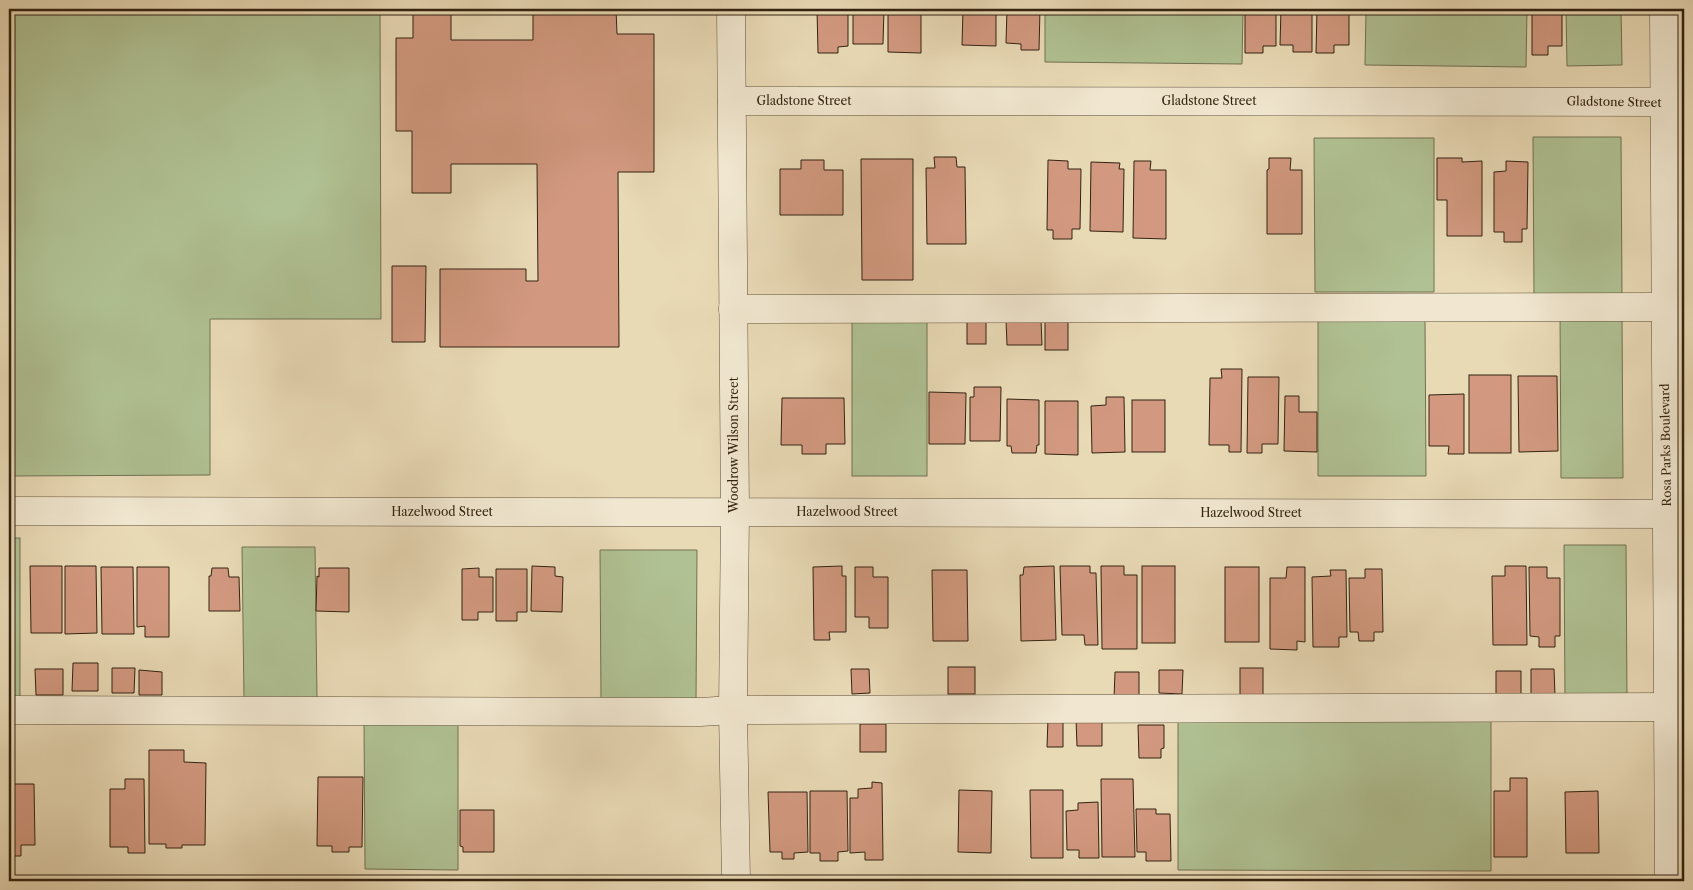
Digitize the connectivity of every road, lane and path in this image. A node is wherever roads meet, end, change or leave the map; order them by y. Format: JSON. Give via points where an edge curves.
{"nodes":[{"id":1,"x":731,"y":9,"type":"edge"},
{"id":2,"x":1664,"y":9,"type":"edge"},
{"id":3,"x":732,"y":101,"type":"junction"},
{"id":4,"x":1674,"y":106,"type":"edge"},
{"id":5,"x":1664,"y":307,"type":"junction"},
{"id":6,"x":733,"y":309,"type":"junction"},
{"id":7,"x":9,"y":512,"type":"edge"},
{"id":8,"x":735,"y":512,"type":"junction"},
{"id":9,"x":1675,"y":514,"type":"edge"},
{"id":10,"x":1668,"y":707,"type":"junction"},
{"id":11,"x":9,"y":710,"type":"edge"},
{"id":12,"x":733,"y":710,"type":"junction"},
{"id":13,"x":736,"y":881,"type":"edge"},
{"id":14,"x":1669,"y":881,"type":"edge"}],
"edges":[{"from":1,"to":3,"type":"street","name":"Woodrow Wilson Street"},
{"from":2,"to":4,"type":"street","name":"Rosa Parks Boulevard"},
{"from":3,"to":4,"type":"street","name":"Gladstone Street"},
{"from":3,"to":6,"type":"street","name":"Woodrow Wilson Street"},
{"from":4,"to":5,"type":"street","name":"Rosa Parks Boulevard"},
{"from":5,"to":6,"type":"street"},
{"from":5,"to":9,"type":"street","name":"Rosa Parks Boulevard"},
{"from":6,"to":8,"type":"street","name":"Woodrow Wilson Street"},
{"from":7,"to":8,"type":"street","name":"Hazelwood Street"},
{"from":8,"to":9,"type":"street","name":"Hazelwood Street"},
{"from":8,"to":12,"type":"street","name":"Woodrow Wilson Street"},
{"from":9,"to":10,"type":"street","name":"Rosa Parks Boulevard"},
{"from":10,"to":12,"type":"street"},
{"from":10,"to":14,"type":"street","name":"Rosa Parks Boulevard"},
{"from":11,"to":12,"type":"street"},
{"from":12,"to":13,"type":"street","name":"Woodrow Wilson Street"}]}
